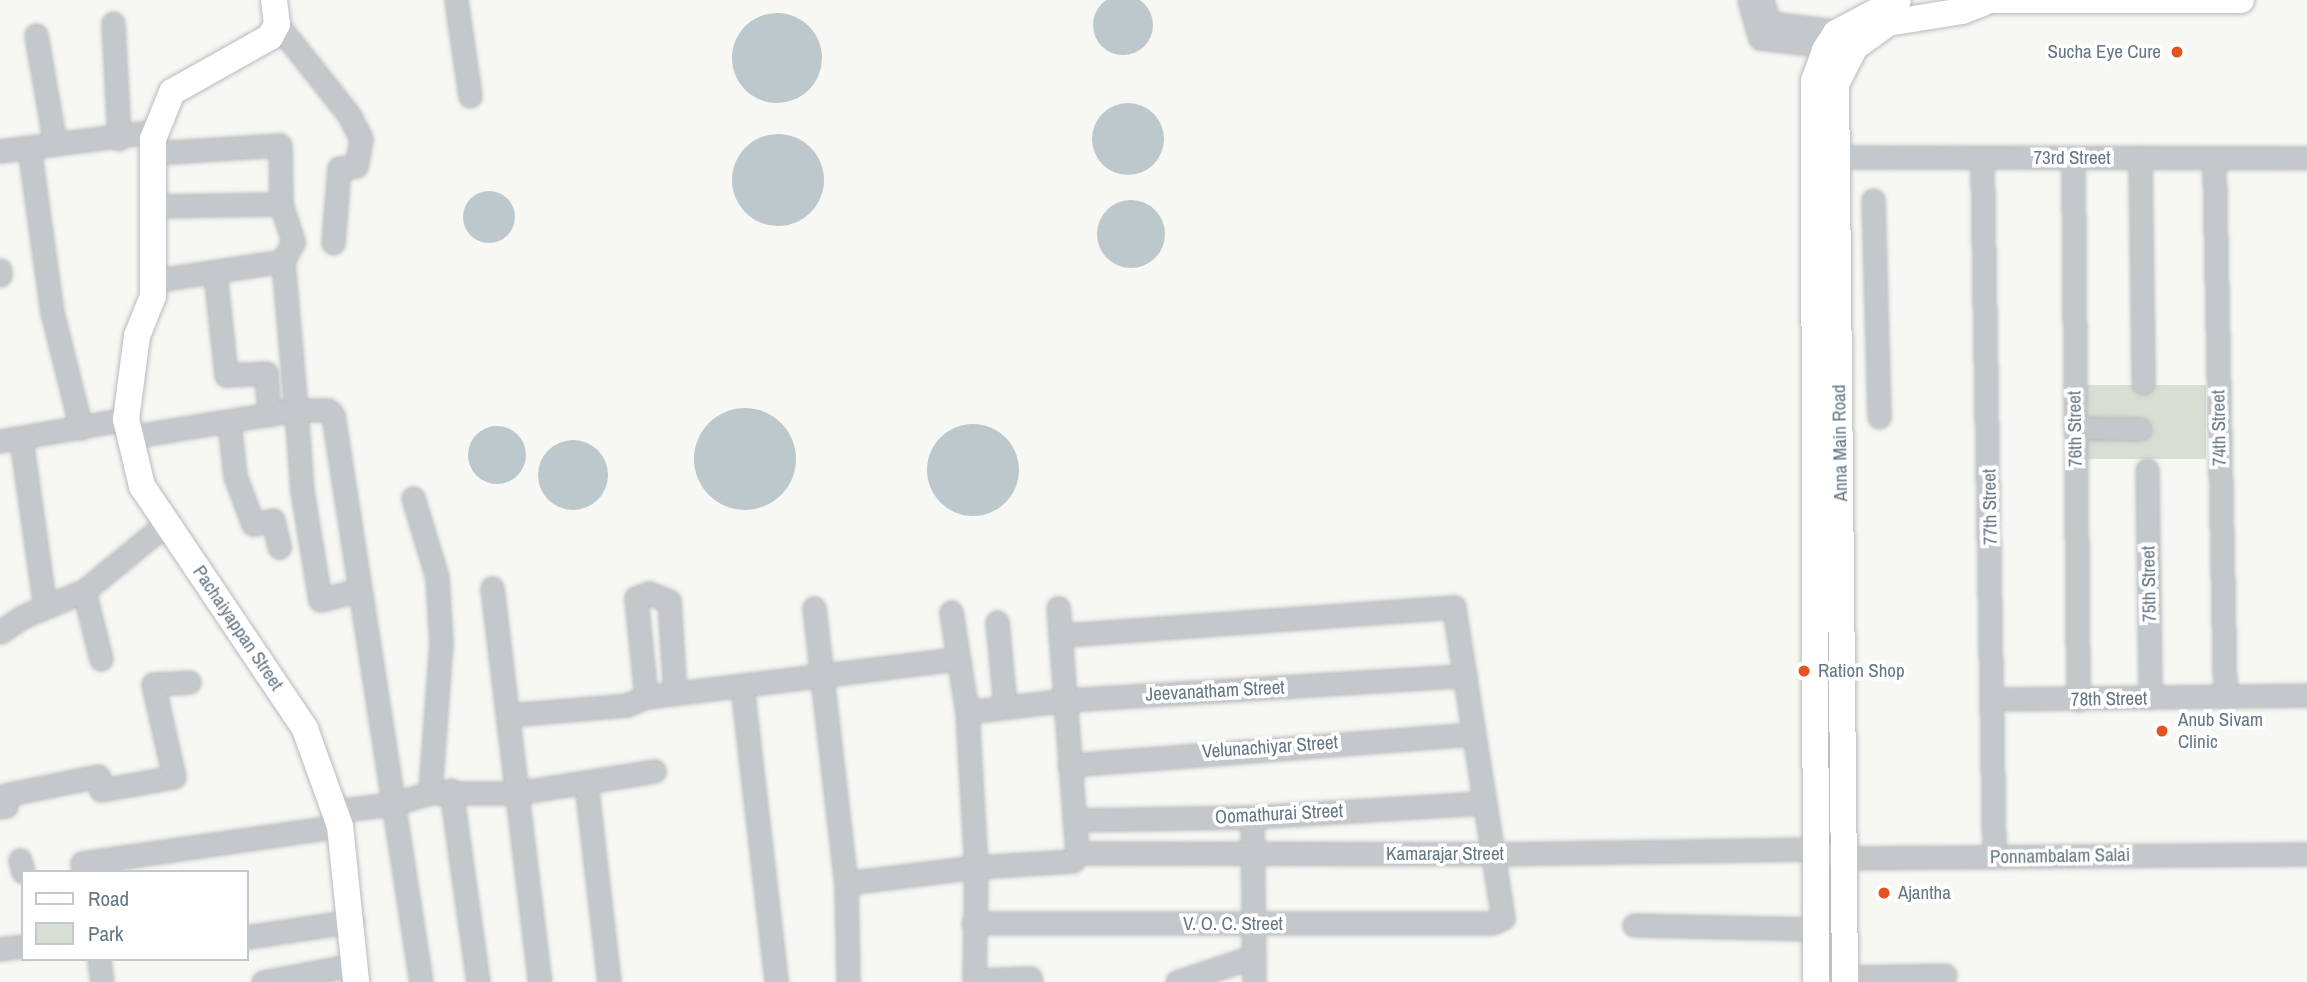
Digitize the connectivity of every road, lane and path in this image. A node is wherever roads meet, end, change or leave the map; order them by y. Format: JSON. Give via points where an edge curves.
{"nodes":[{"id":1,"x":456,"y":0,"type":"edge"},
{"id":2,"x":1749,"y":0,"type":"edge"},
{"id":3,"x":1762,"y":0,"type":"edge"},
{"id":4,"x":2241,"y":0,"type":"edge"},
{"id":5,"x":1980,"y":1,"type":"edge"},
{"id":6,"x":1903,"y":5,"type":"edge"},
{"id":7,"x":276,"y":12,"type":"edge"},
{"id":8,"x":113,"y":23,"type":"dead end"},
{"id":9,"x":36,"y":35,"type":"dead end"},
{"id":10,"x":1840,"y":48,"type":"junction"},
{"id":11,"x":470,"y":96,"type":"dead end"},
{"id":12,"x":119,"y":139,"type":"junction"},
{"id":13,"x":155,"y":142,"type":"junction"},
{"id":14,"x":55,"y":144,"type":"junction"},
{"id":15,"x":29,"y":147,"type":"junction"},
{"id":16,"x":0,"y":151,"type":"edge"},
{"id":17,"x":1837,"y":157,"type":"junction"},
{"id":18,"x":2140,"y":157,"type":"junction"},
{"id":19,"x":1982,"y":158,"type":"junction"},
{"id":20,"x":2073,"y":158,"type":"junction"},
{"id":21,"x":2307,"y":158,"type":"edge"},
{"id":22,"x":2214,"y":159,"type":"junction"},
{"id":23,"x":1873,"y":200,"type":"dead end"},
{"id":24,"x":281,"y":204,"type":"junction"},
{"id":25,"x":152,"y":206,"type":"junction"},
{"id":26,"x":333,"y":243,"type":"dead end"},
{"id":27,"x":283,"y":261,"type":"junction"},
{"id":28,"x":215,"y":273,"type":"junction"},
{"id":29,"x":152,"y":281,"type":"junction"},
{"id":30,"x":1838,"y":287,"type":"junction"},
{"id":31,"x":1875,"y":288,"type":"junction"},
{"id":32,"x":2143,"y":383,"type":"dead end"},
{"id":33,"x":296,"y":410,"type":"junction"},
{"id":34,"x":269,"y":415,"type":"junction"},
{"id":35,"x":1879,"y":417,"type":"dead end"},
{"id":36,"x":229,"y":423,"type":"junction"},
{"id":37,"x":81,"y":428,"type":"junction"},
{"id":38,"x":128,"y":428,"type":"junction"},
{"id":39,"x":2075,"y":428,"type":"junction"},
{"id":40,"x":2140,"y":429,"type":"dead end"},
{"id":41,"x":11,"y":440,"type":"edge"},
{"id":42,"x":2147,"y":470,"type":"dead end"},
{"id":43,"x":413,"y":498,"type":"dead end"},
{"id":44,"x":168,"y":523,"type":"junction"},
{"id":45,"x":279,"y":547,"type":"dead end"},
{"id":46,"x":492,"y":588,"type":"dead end"},
{"id":47,"x":358,"y":590,"type":"junction"},
{"id":48,"x":84,"y":591,"type":"junction"},
{"id":49,"x":45,"y":607,"type":"junction"},
{"id":50,"x":814,"y":608,"type":"dead end"},
{"id":51,"x":1058,"y":608,"type":"dead end"},
{"id":52,"x":951,"y":612,"type":"dead end"},
{"id":53,"x":997,"y":622,"type":"dead end"},
{"id":54,"x":0,"y":632,"type":"edge"},
{"id":55,"x":1060,"y":635,"type":"junction"},
{"id":56,"x":101,"y":659,"type":"dead end"},
{"id":57,"x":956,"y":659,"type":"junction"},
{"id":58,"x":822,"y":675,"type":"junction"},
{"id":59,"x":1465,"y":676,"type":"junction"},
{"id":60,"x":189,"y":682,"type":"dead end"},
{"id":61,"x":742,"y":686,"type":"junction"},
{"id":62,"x":675,"y":694,"type":"junction"},
{"id":63,"x":2307,"y":695,"type":"edge"},
{"id":64,"x":646,"y":697,"type":"junction"},
{"id":65,"x":2225,"y":697,"type":"junction"},
{"id":66,"x":2150,"y":698,"type":"junction"},
{"id":67,"x":1994,"y":699,"type":"junction"},
{"id":68,"x":1067,"y":700,"type":"junction"},
{"id":69,"x":2078,"y":700,"type":"junction"},
{"id":70,"x":1005,"y":705,"type":"junction"},
{"id":71,"x":967,"y":712,"type":"junction"},
{"id":72,"x":509,"y":715,"type":"junction"},
{"id":73,"x":1472,"y":734,"type":"junction"},
{"id":74,"x":1069,"y":765,"type":"junction"},
{"id":75,"x":654,"y":771,"type":"dead end"},
{"id":76,"x":586,"y":783,"type":"junction"},
{"id":77,"x":440,"y":791,"type":"junction"},
{"id":78,"x":517,"y":793,"type":"junction"},
{"id":79,"x":1483,"y":803,"type":"junction"},
{"id":80,"x":393,"y":804,"type":"junction"},
{"id":81,"x":0,"y":807,"type":"edge"},
{"id":82,"x":1252,"y":817,"type":"junction"},
{"id":83,"x":1074,"y":820,"type":"junction"},
{"id":84,"x":340,"y":826,"type":"junction"},
{"id":85,"x":1814,"y":849,"type":"junction"},
{"id":86,"x":1251,"y":852,"type":"junction"},
{"id":87,"x":1077,"y":853,"type":"junction"},
{"id":88,"x":2307,"y":854,"type":"edge"},
{"id":89,"x":1492,"y":855,"type":"junction"},
{"id":90,"x":1994,"y":857,"type":"junction"},
{"id":91,"x":1844,"y":858,"type":"junction"},
{"id":92,"x":976,"y":867,"type":"junction"},
{"id":93,"x":84,"y":870,"type":"edge"},
{"id":94,"x":846,"y":883,"type":"junction"},
{"id":95,"x":353,"y":921,"type":"junction"},
{"id":96,"x":973,"y":923,"type":"junction"},
{"id":97,"x":1251,"y":924,"type":"junction"},
{"id":98,"x":1634,"y":925,"type":"dead end"},
{"id":99,"x":1814,"y":929,"type":"junction"},
{"id":100,"x":248,"y":937,"type":"edge"},
{"id":101,"x":21,"y":946,"type":"edge"},
{"id":102,"x":0,"y":949,"type":"edge"},
{"id":103,"x":1252,"y":957,"type":"junction"},
{"id":104,"x":99,"y":961,"type":"edge"},
{"id":105,"x":355,"y":973,"type":"edge"},
{"id":106,"x":1945,"y":975,"type":"dead end"},
{"id":107,"x":1845,"y":979,"type":"edge"},
{"id":108,"x":974,"y":981,"type":"edge"},
{"id":109,"x":102,"y":982,"type":"edge"},
{"id":110,"x":263,"y":982,"type":"edge"},
{"id":111,"x":421,"y":982,"type":"edge"},
{"id":112,"x":478,"y":982,"type":"edge"},
{"id":113,"x":540,"y":982,"type":"edge"},
{"id":114,"x":609,"y":982,"type":"edge"},
{"id":115,"x":776,"y":982,"type":"edge"},
{"id":116,"x":848,"y":982,"type":"edge"},
{"id":117,"x":1031,"y":982,"type":"edge"},
{"id":118,"x":1177,"y":982,"type":"edge"},
{"id":119,"x":1254,"y":982,"type":"edge"},
{"id":120,"x":1816,"y":982,"type":"edge"}],
"edges":[{"from":1,"to":11,"type":"street"},
{"from":2,"to":10,"type":"street","via":[[1760,38]]},
{"from":3,"to":10,"type":"street","via":[[1769,23]]},
{"from":4,"to":5,"type":"main road"},
{"from":5,"to":6,"type":"main road","via":[[1962,11]]},
{"from":6,"to":10,"type":"main road","via":[[1888,23]]},
{"from":7,"to":13,"type":"main road","via":[[270,37],[172,92]]},
{"from":7,"to":26,"type":"street","via":[[361,139],[356,166],[339,168]]},
{"from":8,"to":12,"type":"street"},
{"from":9,"to":14,"type":"street"},
{"from":10,"to":17,"type":"main road","name":"Anna Main Road"},
{"from":10,"to":85,"type":"main road","name":"Anna Main Road","via":[[1814,81]]},
{"from":12,"to":13,"type":"street"},
{"from":12,"to":14,"type":"street"},
{"from":13,"to":24,"type":"street","via":[[279,145]]},
{"from":13,"to":25,"type":"main road","name":"Pachaiyappan Street"},
{"from":14,"to":15,"type":"street"},
{"from":15,"to":16,"type":"street"},
{"from":15,"to":37,"type":"street","via":[[52,312]]},
{"from":17,"to":19,"type":"street","name":"73rd Street"},
{"from":17,"to":30,"type":"main road","name":"Anna Main Road"},
{"from":18,"to":20,"type":"street","name":"73rd Street"},
{"from":18,"to":22,"type":"street","name":"73rd Street"},
{"from":18,"to":32,"type":"street"},
{"from":19,"to":20,"type":"street","name":"73rd Street"},
{"from":19,"to":67,"type":"street","name":"77th Street"},
{"from":20,"to":39,"type":"street","name":"76th Street"},
{"from":21,"to":22,"type":"street","name":"73rd Street"},
{"from":22,"to":65,"type":"street","name":"74th Street"},
{"from":23,"to":31,"type":"street"},
{"from":24,"to":25,"type":"street"},
{"from":24,"to":27,"type":"street","via":[[292,242]]},
{"from":25,"to":29,"type":"main road","name":"Pachaiyappan Street"},
{"from":27,"to":28,"type":"street"},
{"from":27,"to":33,"type":"street"},
{"from":28,"to":29,"type":"street"},
{"from":28,"to":34,"type":"street","via":[[226,375],[266,373]]},
{"from":29,"to":38,"type":"main road","name":"Pachaiyappan Street","via":[[153,296],[137,336]]},
{"from":30,"to":31,"type":"street"},
{"from":30,"to":91,"type":"main road","name":"Anna Main Road"},
{"from":31,"to":35,"type":"street"},
{"from":33,"to":34,"type":"street"},
{"from":33,"to":47,"type":"street","via":[[328,410],[333,415]]},
{"from":33,"to":47,"type":"street","via":[[302,491],[320,600]]},
{"from":34,"to":36,"type":"street"},
{"from":36,"to":38,"type":"street"},
{"from":36,"to":45,"type":"street","via":[[235,476],[253,524],[273,520]]},
{"from":37,"to":38,"type":"street"},
{"from":37,"to":41,"type":"street"},
{"from":38,"to":44,"type":"main road","name":"Pachaiyappan Street","via":[[142,486]]},
{"from":39,"to":40,"type":"street"},
{"from":39,"to":69,"type":"street","name":"76th Street"},
{"from":41,"to":49,"type":"street"},
{"from":42,"to":66,"type":"street","name":"75th Street"},
{"from":43,"to":77,"type":"street","via":[[437,577]]},
{"from":44,"to":48,"type":"street"},
{"from":44,"to":84,"type":"main road","name":"Pachaiyappan Street","via":[[305,729]]},
{"from":46,"to":72,"type":"street"},
{"from":47,"to":80,"type":"street"},
{"from":48,"to":49,"type":"street"},
{"from":48,"to":56,"type":"street"},
{"from":49,"to":54,"type":"street"},
{"from":50,"to":58,"type":"street"},
{"from":51,"to":55,"type":"street"},
{"from":52,"to":57,"type":"street"},
{"from":53,"to":70,"type":"street"},
{"from":55,"to":59,"type":"street","via":[[1446,605],[1454,607]]},
{"from":55,"to":68,"type":"street"},
{"from":57,"to":58,"type":"street"},
{"from":57,"to":71,"type":"street","via":[[963,668]]},
{"from":58,"to":61,"type":"street"},
{"from":58,"to":94,"type":"street"},
{"from":59,"to":68,"type":"street","name":"Jeevanatham Street"},
{"from":59,"to":73,"type":"street"},
{"from":60,"to":81,"type":"street","via":[[153,684],[174,777],[101,790],[98,776],[5,794],[6,806]]},
{"from":61,"to":62,"type":"street"},
{"from":61,"to":115,"type":"street"},
{"from":62,"to":64,"type":"street"},
{"from":62,"to":64,"type":"street","via":[[669,601],[649,593],[636,598]]},
{"from":63,"to":65,"type":"street","name":"78th Street"},
{"from":64,"to":72,"type":"street","via":[[627,705]]},
{"from":65,"to":66,"type":"street","name":"78th Street"},
{"from":66,"to":69,"type":"street","name":"78th Street"},
{"from":67,"to":69,"type":"street","name":"78th Street"},
{"from":67,"to":90,"type":"street","name":"77th Street"},
{"from":68,"to":70,"type":"street","name":"Jeevanatham Street"},
{"from":68,"to":74,"type":"street"},
{"from":70,"to":71,"type":"street","name":"Jeevanatham Street"},
{"from":71,"to":92,"type":"street"},
{"from":72,"to":78,"type":"street"},
{"from":73,"to":74,"type":"street","name":"Velunachiyar Street"},
{"from":73,"to":79,"type":"street"},
{"from":74,"to":83,"type":"street"},
{"from":75,"to":76,"type":"street"},
{"from":76,"to":78,"type":"street"},
{"from":76,"to":114,"type":"street"},
{"from":77,"to":78,"type":"street"},
{"from":77,"to":80,"type":"street"},
{"from":77,"to":112,"type":"street"},
{"from":78,"to":113,"type":"street"},
{"from":79,"to":82,"type":"street","name":"Oomathurai Street"},
{"from":79,"to":89,"type":"street"},
{"from":80,"to":84,"type":"street","via":[[342,810]]},
{"from":80,"to":111,"type":"street"},
{"from":82,"to":83,"type":"street","name":"Oomathurai Street"},
{"from":82,"to":86,"type":"street"},
{"from":83,"to":87,"type":"street"},
{"from":84,"to":93,"type":"street","via":[[82,863]]},
{"from":84,"to":95,"type":"main road","name":"Pachaiyappan Street"},
{"from":85,"to":89,"type":"street","name":"Kamarajar Street"},
{"from":85,"to":91,"type":"street","name":"Ponnambalam Salai"},
{"from":85,"to":99,"type":"main road","name":"Anna Main Road"},
{"from":86,"to":87,"type":"street","name":"Kamarajar Street"},
{"from":86,"to":89,"type":"street","name":"Kamarajar Street"},
{"from":86,"to":97,"type":"street"},
{"from":87,"to":92,"type":"street","name":"Kamarajar Street","via":[[1073,861],[1063,863]]},
{"from":88,"to":90,"type":"street","name":"Ponnambalam Salai"},
{"from":89,"to":97,"type":"street","name":"V. O. C. Street","via":[[1503,912],[1503,918],[1492,923]]},
{"from":90,"to":91,"type":"street","name":"Ponnambalam Salai"},
{"from":91,"to":107,"type":"main road","name":"Anna Main Road"},
{"from":92,"to":94,"type":"street","name":"Kamarajar Street"},
{"from":92,"to":96,"type":"street"},
{"from":94,"to":116,"type":"street"},
{"from":95,"to":100,"type":"street"},
{"from":95,"to":105,"type":"main road","name":"Pachaiyappan Street"},
{"from":96,"to":97,"type":"street","name":"V. O. C. Street"},
{"from":96,"to":108,"type":"street"},
{"from":97,"to":103,"type":"street"},
{"from":98,"to":99,"type":"street"},
{"from":99,"to":120,"type":"main road","name":"Anna Main Road"},
{"from":101,"to":102,"type":"street"},
{"from":103,"to":118,"type":"street"},
{"from":103,"to":119,"type":"street"},
{"from":104,"to":109,"type":"street"},
{"from":105,"to":110,"type":"street"},
{"from":106,"to":107,"type":"street"},
{"from":108,"to":117,"type":"street","via":[[1030,978]]}]}
